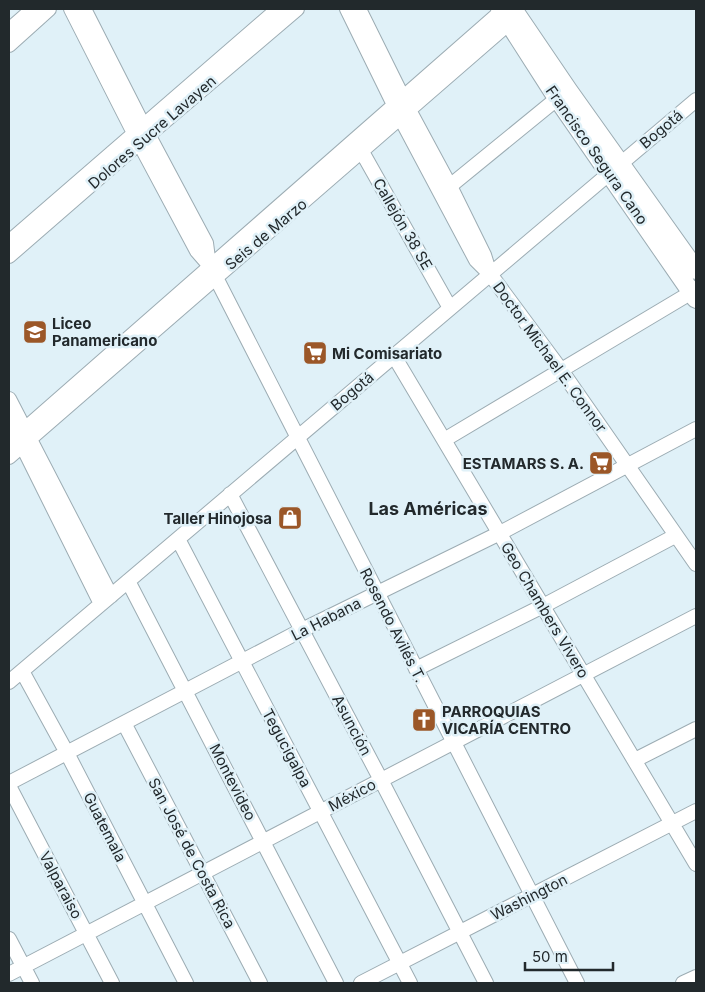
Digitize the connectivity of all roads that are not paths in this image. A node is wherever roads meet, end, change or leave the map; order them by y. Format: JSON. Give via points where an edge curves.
{"nodes":[{"id":1,"x":32,"y":9,"type":"edge"},
{"id":2,"x":49,"y":9,"type":"edge"},
{"id":3,"x":71,"y":9,"type":"edge"},
{"id":4,"x":84,"y":9,"type":"edge"},
{"id":5,"x":278,"y":9,"type":"edge"},
{"id":6,"x":297,"y":9,"type":"edge"},
{"id":7,"x":347,"y":9,"type":"edge"},
{"id":8,"x":358,"y":9,"type":"edge"},
{"id":9,"x":509,"y":12,"type":"edge"},
{"id":10,"x":9,"y":30,"type":"edge"},
{"id":11,"x":9,"y":45,"type":"edge"},
{"id":12,"x":236,"y":53,"type":"junction"},
{"id":13,"x":563,"y":94,"type":"junction"},
{"id":14,"x":696,"y":100,"type":"edge"},
{"id":15,"x":402,"y":108,"type":"junction"},
{"id":16,"x":141,"y":134,"type":"junction"},
{"id":17,"x":358,"y":146,"type":"junction"},
{"id":18,"x":615,"y":168,"type":"junction"},
{"id":19,"x":450,"y":186,"type":"junction"},
{"id":20,"x":47,"y":215,"type":"junction"},
{"id":21,"x":9,"y":242,"type":"edge"},
{"id":22,"x":9,"y":256,"type":"edge"},
{"id":23,"x":696,"y":270,"type":"edge"},
{"id":24,"x":212,"y":272,"type":"junction"},
{"id":25,"x":490,"y":274,"type":"junction"},
{"id":26,"x":695,"y":293,"type":"edge"},
{"id":27,"x":450,"y":308,"type":"junction"},
{"id":28,"x":394,"y":356,"type":"junction"},
{"id":29,"x":561,"y":370,"type":"junction"},
{"id":30,"x":9,"y":399,"type":"edge"},
{"id":31,"x":9,"y":419,"type":"edge"},
{"id":32,"x":696,"y":430,"type":"edge"},
{"id":33,"x":20,"y":438,"type":"edge"},
{"id":34,"x":298,"y":438,"type":"junction"},
{"id":35,"x":444,"y":440,"type":"junction"},
{"id":36,"x":9,"y":457,"type":"edge"},
{"id":37,"x":628,"y":465,"type":"junction"},
{"id":38,"x":230,"y":494,"type":"junction"},
{"id":39,"x":500,"y":533,"type":"junction"},
{"id":40,"x":675,"y":536,"type":"junction"},
{"id":41,"x":178,"y":539,"type":"junction"},
{"id":42,"x":696,"y":564,"type":"edge"},
{"id":43,"x":128,"y":581,"type":"junction"},
{"id":44,"x":377,"y":593,"type":"junction"},
{"id":45,"x":106,"y":600,"type":"junction"},
{"id":46,"x":543,"y":606,"type":"junction"},
{"id":47,"x":696,"y":616,"type":"edge"},
{"id":48,"x":302,"y":630,"type":"junction"},
{"id":49,"x":241,"y":662,"type":"junction"},
{"id":50,"x":416,"y":669,"type":"junction"},
{"id":51,"x":22,"y":671,"type":"junction"},
{"id":52,"x":584,"y":674,"type":"junction"},
{"id":53,"x":9,"y":682,"type":"edge"},
{"id":54,"x":187,"y":691,"type":"junction"},
{"id":55,"x":124,"y":723,"type":"junction"},
{"id":56,"x":696,"y":729,"type":"edge"},
{"id":57,"x":454,"y":742,"type":"junction"},
{"id":58,"x":67,"y":753,"type":"junction"},
{"id":59,"x":635,"y":760,"type":"junction"},
{"id":60,"x":381,"y":780,"type":"junction"},
{"id":61,"x":9,"y":784,"type":"edge"},
{"id":62,"x":321,"y":811,"type":"junction"},
{"id":63,"x":696,"y":811,"type":"edge"},
{"id":64,"x":672,"y":823,"type":"junction"},
{"id":65,"x":263,"y":841,"type":"junction"},
{"id":66,"x":696,"y":864,"type":"edge"},
{"id":67,"x":202,"y":873,"type":"junction"},
{"id":68,"x":532,"y":895,"type":"junction"},
{"id":69,"x":145,"y":903,"type":"junction"},
{"id":70,"x":460,"y":932,"type":"junction"},
{"id":71,"x":86,"y":933,"type":"junction"},
{"id":72,"x":9,"y":939,"type":"edge"},
{"id":73,"x":400,"y":963,"type":"junction"},
{"id":74,"x":23,"y":966,"type":"junction"},
{"id":75,"x":9,"y":974,"type":"edge"},
{"id":76,"x":696,"y":976,"type":"edge"},
{"id":77,"x":32,"y":983,"type":"edge"},
{"id":78,"x":112,"y":983,"type":"edge"},
{"id":79,"x":186,"y":983,"type":"edge"},
{"id":80,"x":260,"y":983,"type":"edge"},
{"id":81,"x":336,"y":983,"type":"edge"},
{"id":82,"x":361,"y":983,"type":"edge"},
{"id":83,"x":410,"y":983,"type":"edge"},
{"id":84,"x":486,"y":983,"type":"edge"},
{"id":85,"x":577,"y":983,"type":"edge"},
{"id":86,"x":683,"y":983,"type":"edge"}],
"edges":[{"from":1,"to":10,"type":"street"},
{"from":2,"to":11,"type":"street"},
{"from":3,"to":16,"type":"street","name":"Rosendo Avilés T."},
{"from":4,"to":16,"type":"street","name":"Rosendo Avilés T."},
{"from":5,"to":12,"type":"street","name":"Dolores Sucre Lavayen"},
{"from":6,"to":12,"type":"street","name":"Dolores Sucre Lavayen"},
{"from":7,"to":15,"type":"street","name":"Doctor Michael E. Connor"},
{"from":8,"to":15,"type":"street","name":"Doctor Michael E. Connor"},
{"from":9,"to":13,"type":"street","name":"Francisco Segura Cano"},
{"from":9,"to":15,"type":"street","name":"Seis de Marzo"},
{"from":12,"to":16,"type":"street","name":"Dolores Sucre Lavayen"},
{"from":13,"to":18,"type":"street","name":"Francisco Segura Cano"},
{"from":13,"to":19,"type":"street"},
{"from":14,"to":18,"type":"street","name":"Bogotá"},
{"from":15,"to":17,"type":"street","name":"Seis de Marzo"},
{"from":15,"to":19,"type":"street","name":"Doctor Michael E. Connor"},
{"from":15,"to":25,"type":"street","name":"Doctor Michael E. Connor","via":[[476,260]]},
{"from":16,"to":20,"type":"street","name":"Dolores Sucre Lavayen"},
{"from":16,"to":24,"type":"street","name":"Rosendo Avilés T.","via":[[206,243]]},
{"from":17,"to":24,"type":"street","name":"Seis de Marzo"},
{"from":17,"to":27,"type":"street","name":"Callejón 38 SE"},
{"from":18,"to":23,"type":"street","name":"Francisco Segura Cano"},
{"from":18,"to":25,"type":"street","name":"Bogotá"},
{"from":18,"to":26,"type":"street","name":"Francisco Segura Cano"},
{"from":19,"to":25,"type":"street","name":"Doctor Michael E. Connor"},
{"from":20,"to":21,"type":"street","name":"Dolores Sucre Lavayen"},
{"from":20,"to":22,"type":"street","name":"Dolores Sucre Lavayen"},
{"from":24,"to":33,"type":"street","name":"Seis de Marzo"},
{"from":24,"to":34,"type":"street","name":"Rosendo Avilés T."},
{"from":25,"to":27,"type":"street","name":"Bogotá"},
{"from":25,"to":29,"type":"street","name":"Doctor Michael E. Connor"},
{"from":26,"to":29,"type":"street"},
{"from":27,"to":28,"type":"street","name":"Bogotá"},
{"from":28,"to":34,"type":"street","name":"Bogotá"},
{"from":28,"to":35,"type":"street","name":"Geo Chambers Vivero"},
{"from":29,"to":35,"type":"street"},
{"from":29,"to":37,"type":"street","name":"Doctor Michael E. Connor"},
{"from":30,"to":33,"type":"street"},
{"from":31,"to":33,"type":"street"},
{"from":32,"to":37,"type":"street","name":"La Habana"},
{"from":33,"to":36,"type":"street","name":"Seis de Marzo"},
{"from":33,"to":45,"type":"street"},
{"from":34,"to":38,"type":"street","name":"Bogotá"},
{"from":34,"to":44,"type":"street","name":"Rosendo Avilés T."},
{"from":35,"to":39,"type":"street","name":"Geo Chambers Vivero"},
{"from":37,"to":39,"type":"street","name":"La Habana"},
{"from":37,"to":40,"type":"street","name":"Doctor Michael E. Connor"},
{"from":38,"to":41,"type":"street","name":"Bogotá"},
{"from":38,"to":48,"type":"street","name":"Asunción"},
{"from":39,"to":44,"type":"street","name":"La Habana"},
{"from":39,"to":46,"type":"street","name":"Geo Chambers Vivero"},
{"from":40,"to":42,"type":"street","name":"Doctor Michael E. Connor"},
{"from":40,"to":46,"type":"street"},
{"from":41,"to":43,"type":"street","name":"Bogotá"},
{"from":41,"to":49,"type":"street","name":"Tegucigalpa"},
{"from":43,"to":45,"type":"street","name":"Bogotá"},
{"from":43,"to":54,"type":"street","name":"Montevideo"},
{"from":44,"to":48,"type":"street","name":"La Habana"},
{"from":44,"to":50,"type":"street","name":"Rosendo Avilés T."},
{"from":45,"to":51,"type":"street","name":"Bogotá"},
{"from":46,"to":50,"type":"street"},
{"from":46,"to":52,"type":"street","name":"Geo Chambers Vivero"},
{"from":47,"to":52,"type":"street","name":"México"},
{"from":48,"to":49,"type":"street","name":"La Habana"},
{"from":48,"to":60,"type":"street","name":"Asunción"},
{"from":49,"to":54,"type":"street","name":"La Habana"},
{"from":49,"to":62,"type":"street","name":"Tegucigalpa"},
{"from":50,"to":57,"type":"street","name":"Rosendo Avilés T."},
{"from":51,"to":53,"type":"street","name":"Bogotá"},
{"from":51,"to":58,"type":"street","name":"Guatemala"},
{"from":52,"to":57,"type":"street","name":"México"},
{"from":52,"to":59,"type":"street","name":"Geo Chambers Vivero"},
{"from":54,"to":55,"type":"street","name":"La Habana"},
{"from":54,"to":65,"type":"street","name":"Montevideo"},
{"from":55,"to":58,"type":"street","name":"La Habana"},
{"from":55,"to":67,"type":"street","name":"San José de Costa Rica"},
{"from":56,"to":59,"type":"street"},
{"from":57,"to":60,"type":"street","name":"México"},
{"from":57,"to":68,"type":"street","name":"Rosendo Avilés T."},
{"from":58,"to":61,"type":"street","name":"La Habana"},
{"from":58,"to":69,"type":"street","name":"Guatemala"},
{"from":59,"to":64,"type":"street","name":"Geo Chambers Vivero"},
{"from":60,"to":62,"type":"street","name":"México"},
{"from":60,"to":70,"type":"street","name":"Asunción"},
{"from":61,"to":71,"type":"street","name":"Valparaiso"},
{"from":62,"to":65,"type":"street","name":"México"},
{"from":62,"to":73,"type":"street","name":"Tegucigalpa"},
{"from":63,"to":64,"type":"street","name":"Washington"},
{"from":64,"to":66,"type":"street","name":"Geo Chambers Vivero"},
{"from":64,"to":68,"type":"street","name":"Washington"},
{"from":65,"to":67,"type":"street","name":"México"},
{"from":65,"to":81,"type":"street","name":"Montevideo"},
{"from":67,"to":69,"type":"street","name":"México"},
{"from":67,"to":80,"type":"street","name":"San José de Costa Rica"},
{"from":68,"to":70,"type":"street","name":"Washington"},
{"from":68,"to":85,"type":"street","name":"Rosendo Avilés T."},
{"from":69,"to":71,"type":"street","name":"México"},
{"from":69,"to":79,"type":"street","name":"Guatemala"},
{"from":70,"to":73,"type":"street","name":"Washington"},
{"from":70,"to":84,"type":"street","name":"Asunción"},
{"from":71,"to":74,"type":"street","name":"México"},
{"from":71,"to":78,"type":"street","name":"Valparaiso"},
{"from":72,"to":74,"type":"street"},
{"from":73,"to":82,"type":"street","name":"Washington"},
{"from":73,"to":83,"type":"street","name":"Tegucigalpa"},
{"from":74,"to":75,"type":"street","name":"México"},
{"from":74,"to":77,"type":"street"},
{"from":76,"to":86,"type":"street"}]}
